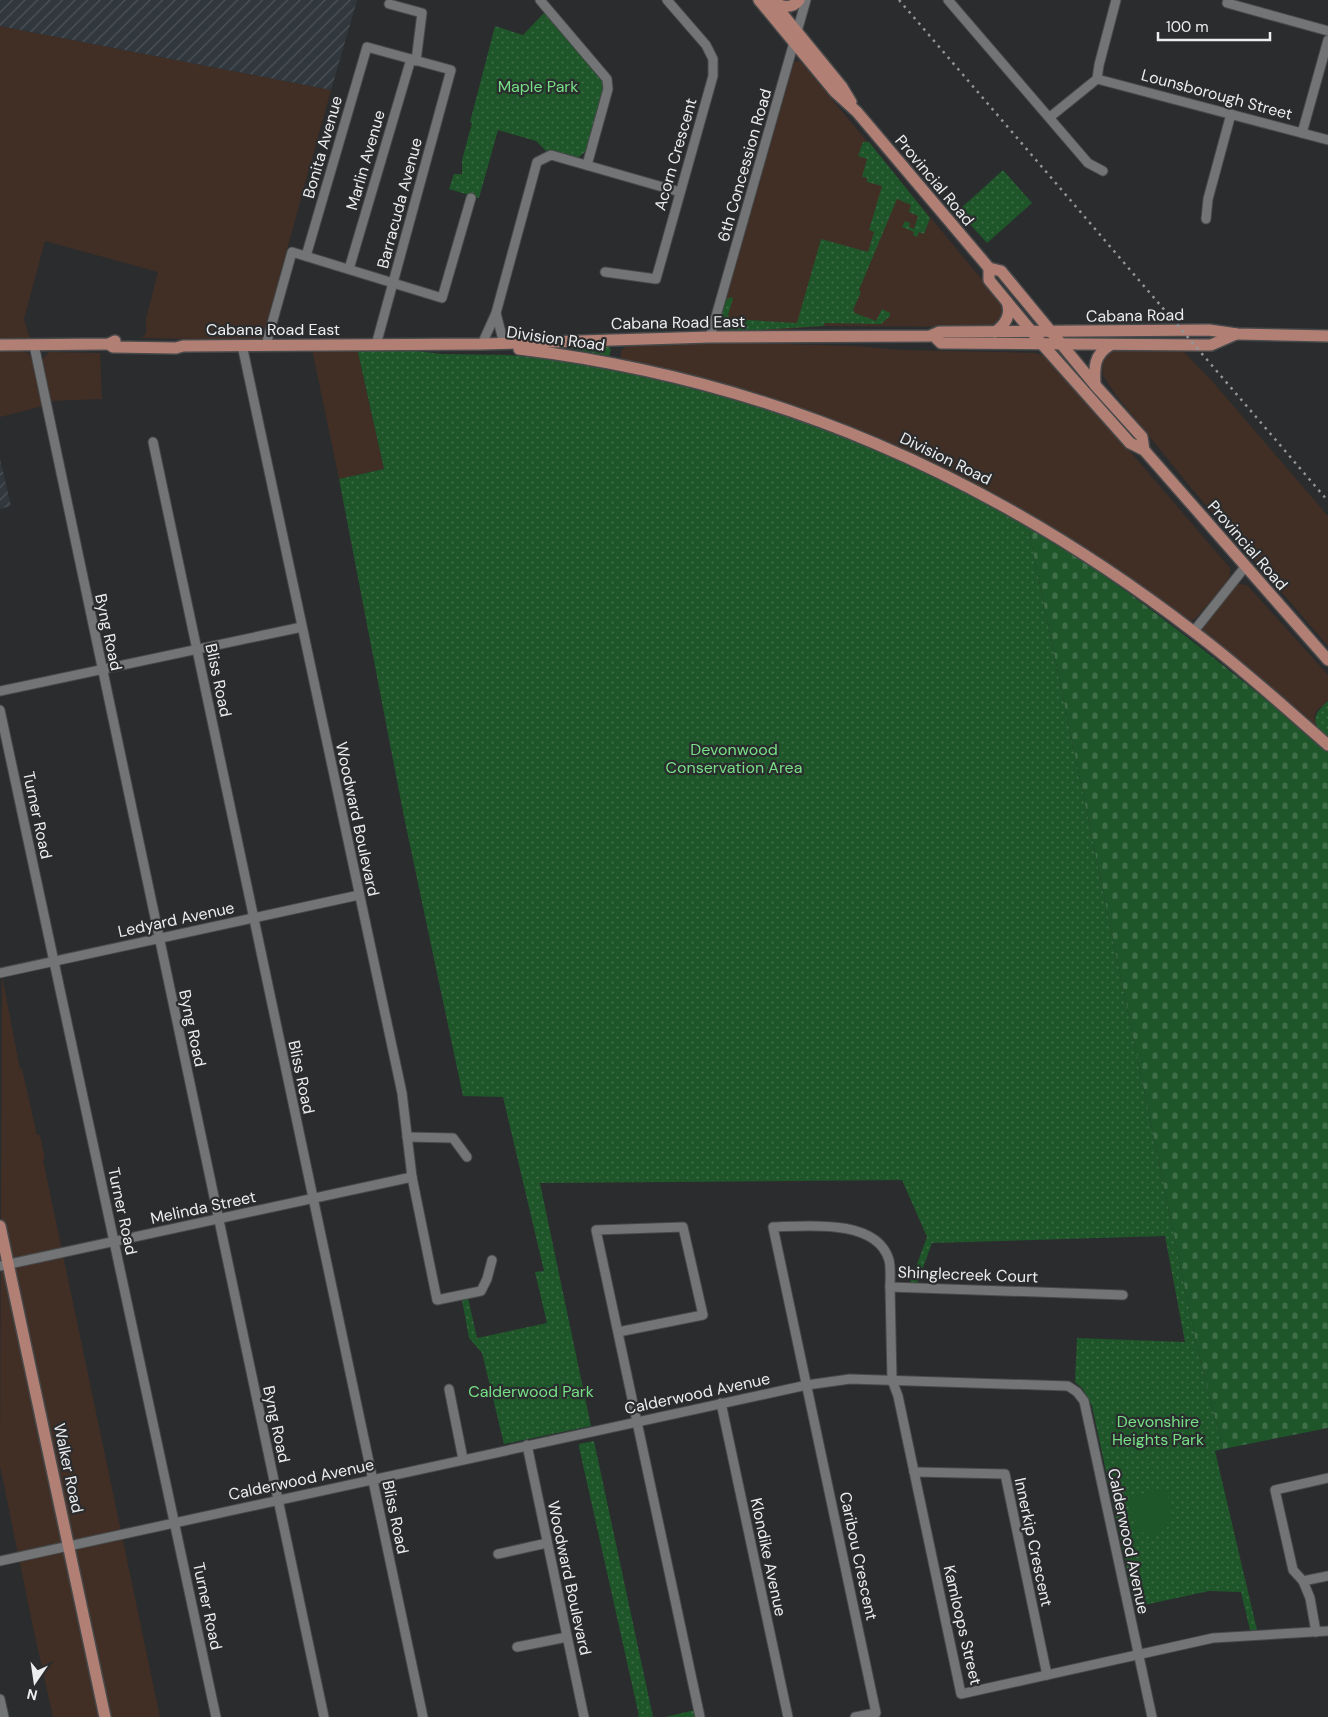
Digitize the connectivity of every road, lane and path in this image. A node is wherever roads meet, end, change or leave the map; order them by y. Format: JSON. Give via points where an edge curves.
{"nodes":[{"id":1,"x":540,"y":0,"type":"edge"},
{"id":2,"x":667,"y":0,"type":"edge"},
{"id":3,"x":759,"y":0,"type":"edge"},
{"id":4,"x":799,"y":0,"type":"edge"},
{"id":5,"x":806,"y":0,"type":"edge"},
{"id":6,"x":948,"y":0,"type":"edge"},
{"id":7,"x":1116,"y":0,"type":"edge"},
{"id":8,"x":773,"y":2,"type":"edge"},
{"id":9,"x":1227,"y":3,"type":"dead end"},
{"id":10,"x":389,"y":4,"type":"dead end"},
{"id":11,"x":797,"y":31,"type":"junction"},
{"id":12,"x":1328,"y":31,"type":"edge"},
{"id":13,"x":1328,"y":40,"type":"edge"},
{"id":14,"x":794,"y":43,"type":"junction"},
{"id":15,"x":414,"y":60,"type":"junction"},
{"id":16,"x":1097,"y":79,"type":"junction"},
{"id":17,"x":856,"y":112,"type":"junction"},
{"id":18,"x":1231,"y":114,"type":"junction"},
{"id":19,"x":1050,"y":117,"type":"junction"},
{"id":20,"x":1302,"y":133,"type":"junction"},
{"id":21,"x":1328,"y":140,"type":"edge"},
{"id":22,"x":587,"y":165,"type":"junction"},
{"id":23,"x":1104,"y":171,"type":"dead end"},
{"id":24,"x":680,"y":192,"type":"junction"},
{"id":25,"x":471,"y":198,"type":"dead end"},
{"id":26,"x":1206,"y":219,"type":"dead end"},
{"id":27,"x":306,"y":256,"type":"junction"},
{"id":28,"x":989,"y":268,"type":"junction"},
{"id":29,"x":349,"y":269,"type":"junction"},
{"id":30,"x":605,"y":272,"type":"dead end"},
{"id":31,"x":393,"y":282,"type":"junction"},
{"id":32,"x":1007,"y":300,"type":"junction"},
{"id":33,"x":496,"y":313,"type":"junction"},
{"id":34,"x":995,"y":332,"type":"junction"},
{"id":35,"x":1051,"y":332,"type":"junction"},
{"id":36,"x":1033,"y":333,"type":"junction"},
{"id":37,"x":1237,"y":334,"type":"junction"},
{"id":38,"x":933,"y":336,"type":"junction"},
{"id":39,"x":1328,"y":336,"type":"edge"},
{"id":40,"x":710,"y":337,"type":"junction"},
{"id":41,"x":482,"y":344,"type":"junction"},
{"id":42,"x":504,"y":344,"type":"junction"},
{"id":43,"x":1042,"y":344,"type":"junction"},
{"id":44,"x":0,"y":345,"type":"edge"},
{"id":45,"x":34,"y":345,"type":"junction"},
{"id":46,"x":242,"y":345,"type":"junction"},
{"id":47,"x":266,"y":345,"type":"junction"},
{"id":48,"x":376,"y":345,"type":"junction"},
{"id":49,"x":1063,"y":345,"type":"junction"},
{"id":50,"x":1110,"y":345,"type":"junction"},
{"id":51,"x":1095,"y":385,"type":"junction"},
{"id":52,"x":153,"y":442,"type":"dead end"},
{"id":53,"x":1144,"y":450,"type":"junction"},
{"id":54,"x":1245,"y":567,"type":"junction"},
{"id":55,"x":302,"y":627,"type":"junction"},
{"id":56,"x":1194,"y":631,"type":"junction"},
{"id":57,"x":197,"y":649,"type":"junction"},
{"id":58,"x":1328,"y":660,"type":"edge"},
{"id":59,"x":102,"y":669,"type":"junction"},
{"id":60,"x":0,"y":691,"type":"edge"},
{"id":61,"x":0,"y":710,"type":"edge"},
{"id":62,"x":1328,"y":745,"type":"edge"},
{"id":63,"x":359,"y":895,"type":"junction"},
{"id":64,"x":253,"y":918,"type":"junction"},
{"id":65,"x":159,"y":938,"type":"junction"},
{"id":66,"x":54,"y":962,"type":"junction"},
{"id":67,"x":0,"y":973,"type":"edge"},
{"id":68,"x":407,"y":1137,"type":"junction"},
{"id":69,"x":467,"y":1157,"type":"dead end"},
{"id":70,"x":412,"y":1177,"type":"junction"},
{"id":71,"x":313,"y":1199,"type":"junction"},
{"id":72,"x":218,"y":1219,"type":"junction"},
{"id":73,"x":0,"y":1226,"type":"edge"},
{"id":74,"x":114,"y":1242,"type":"junction"},
{"id":75,"x":492,"y":1260,"type":"dead end"},
{"id":76,"x":4,"y":1265,"type":"edge"},
{"id":77,"x":890,"y":1287,"type":"junction"},
{"id":78,"x":1123,"y":1295,"type":"dead end"},
{"id":79,"x":618,"y":1332,"type":"junction"},
{"id":80,"x":892,"y":1380,"type":"junction"},
{"id":81,"x":807,"y":1385,"type":"junction"},
{"id":82,"x":449,"y":1389,"type":"dead end"},
{"id":83,"x":721,"y":1403,"type":"junction"},
{"id":84,"x":637,"y":1422,"type":"junction"},
{"id":85,"x":527,"y":1445,"type":"junction"},
{"id":86,"x":463,"y":1459,"type":"junction"},
{"id":87,"x":914,"y":1472,"type":"junction"},
{"id":88,"x":1328,"y":1478,"type":"edge"},
{"id":89,"x":372,"y":1479,"type":"junction"},
{"id":90,"x":278,"y":1499,"type":"junction"},
{"id":91,"x":174,"y":1522,"type":"junction"},
{"id":92,"x":547,"y":1542,"type":"junction"},
{"id":93,"x":68,"y":1545,"type":"junction"},
{"id":94,"x":498,"y":1554,"type":"dead end"},
{"id":95,"x":0,"y":1561,"type":"edge"},
{"id":96,"x":1328,"y":1576,"type":"edge"},
{"id":97,"x":1303,"y":1581,"type":"junction"},
{"id":98,"x":1328,"y":1631,"type":"edge"},
{"id":99,"x":1316,"y":1632,"type":"junction"},
{"id":100,"x":567,"y":1637,"type":"junction"},
{"id":101,"x":518,"y":1647,"type":"dead end"},
{"id":102,"x":1138,"y":1655,"type":"junction"},
{"id":103,"x":1047,"y":1675,"type":"junction"},
{"id":104,"x":0,"y":1699,"type":"edge"},
{"id":105,"x":4,"y":1717,"type":"edge"},
{"id":106,"x":105,"y":1717,"type":"edge"},
{"id":107,"x":216,"y":1717,"type":"edge"},
{"id":108,"x":324,"y":1717,"type":"edge"},
{"id":109,"x":422,"y":1717,"type":"edge"},
{"id":110,"x":584,"y":1717,"type":"edge"},
{"id":111,"x":700,"y":1717,"type":"edge"},
{"id":112,"x":788,"y":1717,"type":"edge"},
{"id":113,"x":855,"y":1717,"type":"edge"},
{"id":114,"x":1152,"y":1717,"type":"edge"}],
"edges":[{"from":1,"to":22,"type":"street","via":[[606,78],[608,89]]},
{"from":2,"to":24,"type":"street","name":"Acorn Crescent","via":[[706,45],[712,59],[713,76]]},
{"from":3,"to":14,"type":"main road","name":"Provincial Road"},
{"from":4,"to":8,"type":"main road","via":[[787,7]]},
{"from":5,"to":11,"type":"street","name":"6th Concession Road"},
{"from":6,"to":19,"type":"street"},
{"from":7,"to":16,"type":"street","via":[[1098,64]]},
{"from":8,"to":11,"type":"main road","name":"Provincial Road"},
{"from":9,"to":12,"type":"street"},
{"from":10,"to":15,"type":"street","name":"Marlin Avenue","via":[[422,13]]},
{"from":11,"to":14,"type":"street","name":"6th Concession Road"},
{"from":11,"to":17,"type":"main road","name":"Provincial Road","via":[[842,87]]},
{"from":13,"to":20,"type":"street"},
{"from":14,"to":17,"type":"main road","name":"Provincial Road"},
{"from":14,"to":40,"type":"street","name":"6th Concession Road"},
{"from":15,"to":27,"type":"street","name":"Bonita Avenue","via":[[367,47]]},
{"from":15,"to":29,"type":"street","name":"Marlin Avenue"},
{"from":15,"to":31,"type":"street","name":"Barracuda Avenue","via":[[451,70]]},
{"from":16,"to":18,"type":"street","name":"Lounsborough Street"},
{"from":16,"to":19,"type":"street"},
{"from":17,"to":28,"type":"main road","name":"Provincial Road"},
{"from":18,"to":20,"type":"street","name":"Lounsborough Street"},
{"from":18,"to":26,"type":"street","via":[[1208,199]]},
{"from":19,"to":23,"type":"street","via":[[1088,163]]},
{"from":20,"to":21,"type":"street","name":"Lounsborough Street"},
{"from":22,"to":24,"type":"street"},
{"from":22,"to":33,"type":"street","via":[[551,155],[537,162]]},
{"from":24,"to":30,"type":"street","name":"Acorn Crescent","via":[[656,279]]},
{"from":25,"to":31,"type":"street","via":[[442,298]]},
{"from":27,"to":29,"type":"street"},
{"from":27,"to":47,"type":"street","via":[[292,252]]},
{"from":28,"to":32,"type":"main road","name":"Provincial Road","via":[[989,280]]},
{"from":28,"to":35,"type":"main road","name":"Provincial Road","via":[[1001,271]]},
{"from":29,"to":31,"type":"street"},
{"from":31,"to":48,"type":"street","name":"Barracuda Avenue"},
{"from":32,"to":34,"type":"main road","via":[[1010,309],[1005,325]]},
{"from":32,"to":36,"type":"main road","name":"Provincial Road"},
{"from":33,"to":41,"type":"street"},
{"from":33,"to":42,"type":"street"},
{"from":34,"to":36,"type":"main road","name":"Cabana Road East"},
{"from":34,"to":38,"type":"main road","name":"Cabana Road East","via":[[938,332]]},
{"from":35,"to":36,"type":"main road","name":"Cabana Road"},
{"from":35,"to":37,"type":"main road","name":"Cabana Road","via":[[1209,330]]},
{"from":35,"to":49,"type":"main road","name":"Provincial Road"},
{"from":36,"to":43,"type":"main road","name":"Provincial Road"},
{"from":37,"to":39,"type":"main road","name":"Cabana Road"},
{"from":37,"to":50,"type":"main road","name":"Cabana Road","via":[[1211,345]]},
{"from":38,"to":40,"type":"main road","name":"Cabana Road East"},
{"from":38,"to":43,"type":"main road","name":"Cabana Road East","via":[[941,343]]},
{"from":40,"to":42,"type":"main road","name":"Cabana Road East"},
{"from":41,"to":42,"type":"main road","name":"Cabana Road East"},
{"from":41,"to":48,"type":"main road","name":"Cabana Road East"},
{"from":41,"to":56,"type":"main road","name":"Division Road","via":[[613,362],[701,382],[762,400],[879,444],[1018,512]]},
{"from":43,"to":49,"type":"main road","name":"Cabana Road East"},
{"from":43,"to":53,"type":"main road","name":"Provincial Road","via":[[1130,443]]},
{"from":44,"to":45,"type":"main road","name":"Cabana Road East"},
{"from":45,"to":46,"type":"main road","name":"Cabana Road East","via":[[109,344],[113,341],[175,342],[183,346]]},
{"from":45,"to":59,"type":"street","name":"Byng Road"},
{"from":46,"to":47,"type":"main road","name":"Cabana Road East"},
{"from":46,"to":55,"type":"street","name":"Woodward Boulevard"},
{"from":47,"to":48,"type":"main road","name":"Cabana Road East"},
{"from":49,"to":50,"type":"main road","name":"Cabana Road"},
{"from":49,"to":51,"type":"main road","name":"Provincial Road"},
{"from":50,"to":51,"type":"main road","via":[[1101,351],[1094,365]]},
{"from":51,"to":53,"type":"main road","name":"Provincial Road","via":[[1142,437]]},
{"from":52,"to":57,"type":"street","name":"Bliss Road"},
{"from":53,"to":54,"type":"main road","name":"Provincial Road"},
{"from":54,"to":56,"type":"street"},
{"from":54,"to":58,"type":"main road","name":"Provincial Road"},
{"from":55,"to":57,"type":"street"},
{"from":55,"to":63,"type":"street","name":"Woodward Boulevard"},
{"from":56,"to":62,"type":"main road","name":"Division Road"},
{"from":57,"to":59,"type":"street"},
{"from":57,"to":64,"type":"street","name":"Bliss Road"},
{"from":59,"to":60,"type":"street"},
{"from":59,"to":65,"type":"street","name":"Byng Road"},
{"from":61,"to":66,"type":"street","name":"Turner Road"},
{"from":63,"to":64,"type":"street","name":"Ledyard Avenue"},
{"from":63,"to":68,"type":"street","name":"Woodward Boulevard","via":[[402,1093]]},
{"from":64,"to":65,"type":"street","name":"Ledyard Avenue"},
{"from":64,"to":71,"type":"street","name":"Bliss Road"},
{"from":65,"to":66,"type":"street","name":"Ledyard Avenue"},
{"from":65,"to":72,"type":"street","name":"Byng Road"},
{"from":66,"to":67,"type":"street","name":"Ledyard Avenue"},
{"from":66,"to":74,"type":"street","name":"Turner Road"},
{"from":68,"to":69,"type":"street","via":[[453,1138]]},
{"from":68,"to":70,"type":"street","name":"Woodward Boulevard"},
{"from":70,"to":71,"type":"street","name":"Melinda Street"},
{"from":70,"to":75,"type":"street","name":"Woodward Boulevard","via":[[437,1300],[481,1290]]},
{"from":71,"to":72,"type":"street","name":"Melinda Street"},
{"from":71,"to":89,"type":"street","name":"Bliss Road"},
{"from":72,"to":74,"type":"street","name":"Melinda Street"},
{"from":72,"to":90,"type":"street","name":"Byng Road"},
{"from":73,"to":76,"type":"main road","name":"Walker Road"},
{"from":74,"to":76,"type":"street","name":"Melinda Street"},
{"from":74,"to":91,"type":"street","name":"Turner Road"},
{"from":76,"to":93,"type":"main road","name":"Walker Road"},
{"from":77,"to":78,"type":"street","name":"Shinglecreek Court"},
{"from":77,"to":80,"type":"street","name":"Kamloops Street"},
{"from":77,"to":81,"type":"street","name":"Shinglecreek Court","via":[[889,1260],[880,1244],[866,1234],[839,1226],[773,1226]]},
{"from":79,"to":79,"type":"street","via":[[704,1315],[683,1227],[596,1230]]},
{"from":79,"to":84,"type":"street"},
{"from":80,"to":81,"type":"street","name":"Calderwood Avenue","via":[[850,1379]]},
{"from":80,"to":87,"type":"street","name":"Kamloops Street"},
{"from":80,"to":102,"type":"street","name":"Calderwood Avenue","via":[[1068,1386],[1077,1392],[1084,1401]]},
{"from":81,"to":83,"type":"street","name":"Calderwood Avenue"},
{"from":81,"to":113,"type":"street","name":"Caribou Crescent","via":[[876,1712]]},
{"from":82,"to":86,"type":"street"},
{"from":83,"to":84,"type":"street","name":"Calderwood Avenue"},
{"from":83,"to":112,"type":"street","name":"Klondike Avenue"},
{"from":84,"to":85,"type":"street","name":"Calderwood Avenue"},
{"from":84,"to":111,"type":"street"},
{"from":85,"to":86,"type":"street","name":"Calderwood Avenue"},
{"from":85,"to":92,"type":"street","name":"Woodward Boulevard"},
{"from":86,"to":89,"type":"street","name":"Calderwood Avenue"},
{"from":87,"to":103,"type":"street","name":"Innerkip Crescent","via":[[1005,1474]]},
{"from":87,"to":103,"type":"street","name":"Kamloops Street","via":[[961,1694]]},
{"from":88,"to":97,"type":"street","via":[[1275,1490],[1293,1570]]},
{"from":89,"to":90,"type":"street","name":"Calderwood Avenue"},
{"from":89,"to":109,"type":"street","name":"Bliss Road"},
{"from":90,"to":91,"type":"street","name":"Calderwood Avenue"},
{"from":90,"to":108,"type":"street","name":"Byng Road"},
{"from":91,"to":93,"type":"street","name":"Calderwood Avenue"},
{"from":91,"to":107,"type":"street","name":"Turner Road"},
{"from":92,"to":94,"type":"street"},
{"from":92,"to":100,"type":"street","name":"Woodward Boulevard"},
{"from":93,"to":95,"type":"street","name":"Calderwood Avenue"},
{"from":93,"to":106,"type":"main road","name":"Walker Road"},
{"from":96,"to":97,"type":"street"},
{"from":97,"to":99,"type":"street","via":[[1310,1598]]},
{"from":98,"to":99,"type":"street","name":"Kamloops Street"},
{"from":99,"to":102,"type":"street","name":"Kamloops Street","via":[[1213,1638]]},
{"from":100,"to":101,"type":"street"},
{"from":100,"to":110,"type":"street","name":"Woodward Boulevard"},
{"from":102,"to":103,"type":"street","name":"Kamloops Street"},
{"from":102,"to":114,"type":"street","name":"Calderwood Avenue"},
{"from":104,"to":105,"type":"street"}]}
